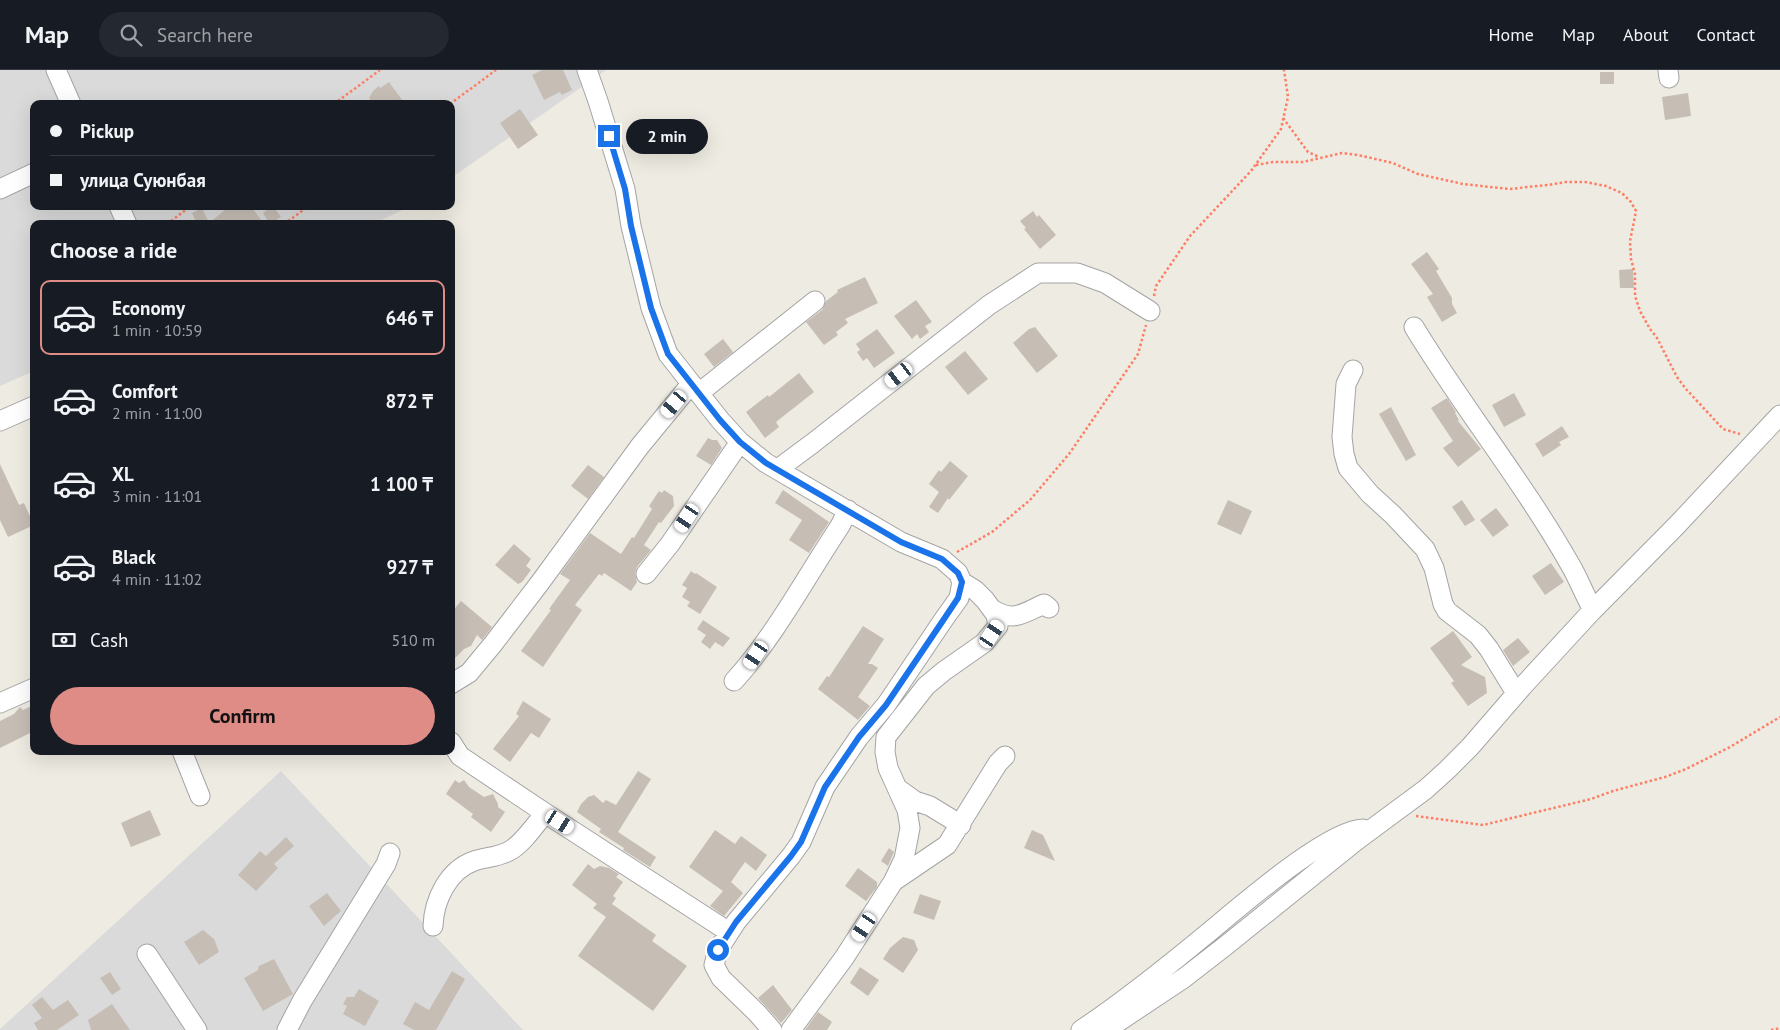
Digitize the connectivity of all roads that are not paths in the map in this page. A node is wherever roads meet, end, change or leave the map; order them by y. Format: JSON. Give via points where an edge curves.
{"nodes":[{"id":1,"x":56,"y":70,"type":"edge"},
{"id":2,"x":587,"y":70,"type":"edge"},
{"id":3,"x":69,"y":100,"type":"edge"},
{"id":4,"x":30,"y":175,"type":"edge"},
{"id":5,"x":0,"y":189,"type":"edge"},
{"id":6,"x":815,"y":301,"type":"dead end"},
{"id":7,"x":1150,"y":311,"type":"road end"},
{"id":8,"x":1414,"y":327,"type":"dead end"},
{"id":9,"x":1353,"y":370,"type":"dead end"},
{"id":10,"x":695,"y":388,"type":"junction"},
{"id":11,"x":30,"y":408,"type":"edge"},
{"id":12,"x":1780,"y":415,"type":"edge"},
{"id":13,"x":0,"y":421,"type":"edge"},
{"id":14,"x":740,"y":442,"type":"junction"},
{"id":15,"x":778,"y":469,"type":"junction"},
{"id":16,"x":848,"y":510,"type":"junction"},
{"id":17,"x":646,"y":574,"type":"dead end"},
{"id":18,"x":962,"y":582,"type":"junction"},
{"id":19,"x":1049,"y":608,"type":"dead end"},
{"id":20,"x":992,"y":609,"type":"junction"},
{"id":21,"x":1593,"y":610,"type":"junction"},
{"id":22,"x":734,"y":681,"type":"dead end"},
{"id":23,"x":455,"y":682,"type":"edge"},
{"id":24,"x":30,"y":690,"type":"edge"},
{"id":25,"x":1516,"y":693,"type":"junction"},
{"id":26,"x":0,"y":703,"type":"edge"},
{"id":27,"x":455,"y":748,"type":"edge"},
{"id":28,"x":184,"y":755,"type":"edge"},
{"id":29,"x":1005,"y":756,"type":"dead end"},
{"id":30,"x":896,"y":787,"type":"junction"},
{"id":31,"x":200,"y":796,"type":"dead end"},
{"id":32,"x":545,"y":813,"type":"junction"},
{"id":33,"x":961,"y":825,"type":"junction"},
{"id":34,"x":1372,"y":828,"type":"junction"},
{"id":35,"x":390,"y":853,"type":"dead end"},
{"id":36,"x":893,"y":882,"type":"junction"},
{"id":37,"x":433,"y":926,"type":"dead end"},
{"id":38,"x":729,"y":932,"type":"junction"},
{"id":39,"x":148,"y":954,"type":"dead end"},
{"id":40,"x":197,"y":1030,"type":"edge"},
{"id":41,"x":287,"y":1030,"type":"edge"},
{"id":42,"x":772,"y":1030,"type":"edge"},
{"id":43,"x":791,"y":1030,"type":"edge"},
{"id":44,"x":1081,"y":1030,"type":"edge"},
{"id":45,"x":1106,"y":1030,"type":"edge"}],
"edges":[{"from":1,"to":3,"type":"street"},
{"from":2,"to":10,"type":"street","via":[[625,189],[651,308],[668,354]]},
{"from":4,"to":5,"type":"street"},
{"from":6,"to":10,"type":"street"},
{"from":7,"to":15,"type":"street","via":[[1091,278],[1077,274],[1038,273],[989,305]]},
{"from":8,"to":21,"type":"street","via":[[1556,542]]},
{"from":9,"to":25,"type":"street","via":[[1346,384],[1342,437],[1348,468],[1424,549],[1434,568],[1446,611],[1478,635]]},
{"from":10,"to":14,"type":"street"},
{"from":10,"to":23,"type":"street","via":[[640,446],[492,644],[469,673]]},
{"from":11,"to":13,"type":"street"},
{"from":12,"to":21,"type":"street"},
{"from":14,"to":15,"type":"street"},
{"from":14,"to":17,"type":"street"},
{"from":15,"to":16,"type":"street"},
{"from":16,"to":18,"type":"street","via":[[901,542],[942,559],[958,573]]},
{"from":16,"to":22,"type":"street","via":[[772,631]]},
{"from":18,"to":20,"type":"street","via":[[975,590]]},
{"from":18,"to":38,"type":"street","via":[[958,598],[944,619],[825,787],[801,842]]},
{"from":19,"to":20,"type":"street","via":[[1044,604],[1014,616]]},
{"from":20,"to":30,"type":"street","via":[[998,626],[992,634],[926,686],[886,736],[888,768]]},
{"from":21,"to":25,"type":"street"},
{"from":24,"to":26,"type":"street"},
{"from":25,"to":34,"type":"street","via":[[1447,770]]},
{"from":27,"to":32,"type":"street","via":[[460,756]]},
{"from":28,"to":31,"type":"street"},
{"from":29,"to":33,"type":"street"},
{"from":30,"to":33,"type":"street"},
{"from":30,"to":36,"type":"street","via":[[907,810],[910,828],[904,859]]},
{"from":32,"to":37,"type":"street","via":[[510,851],[473,861],[451,876],[433,912]]},
{"from":32,"to":38,"type":"street"},
{"from":33,"to":36,"type":"street","via":[[947,845]]},
{"from":34,"to":44,"type":"street","via":[[1356,829],[1326,844],[1288,870]]},
{"from":34,"to":45,"type":"street","via":[[1204,962]]},
{"from":35,"to":41,"type":"street"},
{"from":36,"to":43,"type":"street","via":[[844,958]]},
{"from":38,"to":42,"type":"street","via":[[718,950],[714,965],[721,978]]},
{"from":39,"to":40,"type":"street"}]}
